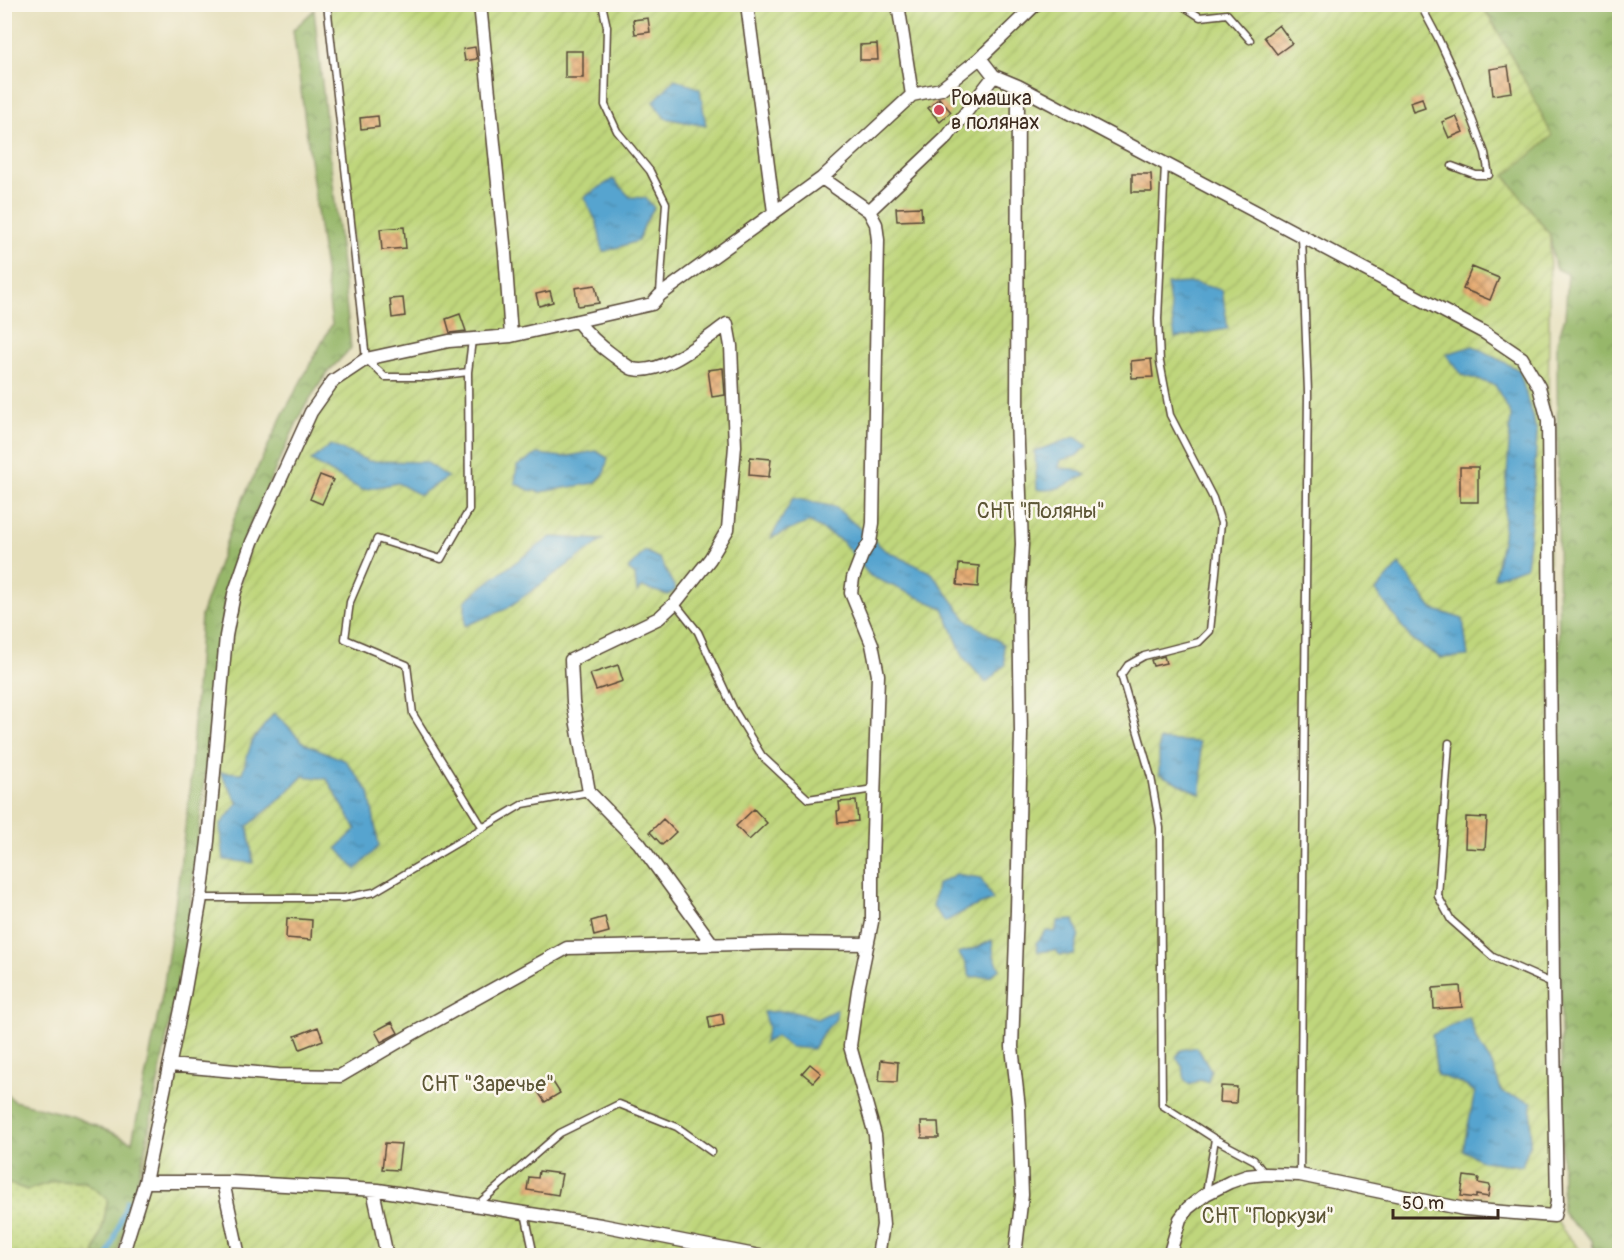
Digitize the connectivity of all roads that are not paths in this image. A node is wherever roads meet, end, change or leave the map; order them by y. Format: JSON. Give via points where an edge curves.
{"nodes":[{"id":1,"x":327,"y":4,"type":"edge"},
{"id":2,"x":480,"y":4,"type":"edge"},
{"id":3,"x":603,"y":4,"type":"edge"},
{"id":4,"x":747,"y":4,"type":"edge"},
{"id":5,"x":898,"y":4,"type":"edge"},
{"id":6,"x":1036,"y":4,"type":"edge"},
{"id":7,"x":1180,"y":4,"type":"edge"},
{"id":8,"x":1420,"y":4,"type":"edge"},
{"id":9,"x":1250,"y":40,"type":"dead end"},
{"id":10,"x":980,"y":58,"type":"junction"},
{"id":11,"x":994,"y":76,"type":"junction"},
{"id":12,"x":1018,"y":86,"type":"junction"},
{"id":13,"x":912,"y":95,"type":"junction"},
{"id":14,"x":1165,"y":164,"type":"junction"},
{"id":15,"x":1452,"y":166,"type":"dead end"},
{"id":16,"x":822,"y":178,"type":"junction"},
{"id":17,"x":869,"y":211,"type":"junction"},
{"id":18,"x":774,"y":213,"type":"junction"},
{"id":19,"x":1302,"y":236,"type":"junction"},
{"id":20,"x":660,"y":295,"type":"junction"},
{"id":21,"x":577,"y":321,"type":"junction"},
{"id":22,"x":511,"y":336,"type":"junction"},
{"id":23,"x":472,"y":339,"type":"junction"},
{"id":24,"x":366,"y":359,"type":"junction"},
{"id":25,"x":468,"y":372,"type":"junction"},
{"id":26,"x":675,"y":603,"type":"junction"},
{"id":27,"x":1449,"y":743,"type":"dead end"},
{"id":28,"x":874,"y":788,"type":"junction"},
{"id":29,"x":589,"y":792,"type":"junction"},
{"id":30,"x":483,"y":828,"type":"junction"},
{"id":31,"x":201,"y":898,"type":"junction"},
{"id":32,"x":867,"y":944,"type":"junction"},
{"id":33,"x":713,"y":945,"type":"junction"},
{"id":34,"x":1553,"y":983,"type":"junction"},
{"id":35,"x":170,"y":1065,"type":"junction"},
{"id":36,"x":1215,"y":1139,"type":"junction"},
{"id":37,"x":712,"y":1152,"type":"dead end"},
{"id":38,"x":1266,"y":1174,"type":"junction"},
{"id":39,"x":1300,"y":1175,"type":"junction"},
{"id":40,"x":145,"y":1182,"type":"junction"},
{"id":41,"x":223,"y":1182,"type":"junction"},
{"id":42,"x":373,"y":1190,"type":"junction"},
{"id":43,"x":1206,"y":1194,"type":"junction"},
{"id":44,"x":476,"y":1206,"type":"junction"},
{"id":45,"x":525,"y":1213,"type":"junction"},
{"id":46,"x":744,"y":1254,"type":"edge"},
{"id":47,"x":122,"y":1256,"type":"edge"},
{"id":48,"x":238,"y":1256,"type":"edge"},
{"id":49,"x":387,"y":1256,"type":"edge"},
{"id":50,"x":534,"y":1256,"type":"edge"},
{"id":51,"x":760,"y":1256,"type":"edge"},
{"id":52,"x":878,"y":1256,"type":"edge"},
{"id":53,"x":1015,"y":1256,"type":"edge"},
{"id":54,"x":1169,"y":1256,"type":"edge"}],
"edges":[{"from":1,"to":24,"type":"lane"},
{"from":2,"to":22,"type":"street"},
{"from":3,"to":20,"type":"lane","via":[[607,27],[605,105],[616,131],[650,171],[666,203]]},
{"from":4,"to":18,"type":"street"},
{"from":5,"to":13,"type":"street"},
{"from":6,"to":10,"type":"street"},
{"from":7,"to":9,"type":"lane","via":[[1200,17],[1227,14]]},
{"from":8,"to":15,"type":"lane","via":[[1457,79],[1485,153],[1489,175],[1476,175]]},
{"from":10,"to":11,"type":"street"},
{"from":10,"to":13,"type":"street","via":[[941,89]]},
{"from":11,"to":12,"type":"street"},
{"from":11,"to":17,"type":"street","via":[[947,137]]},
{"from":12,"to":14,"type":"street"},
{"from":12,"to":53,"type":"street","via":[[1017,420],[1022,544],[1012,1047],[1022,1195]]},
{"from":13,"to":16,"type":"street"},
{"from":14,"to":19,"type":"street"},
{"from":14,"to":36,"type":"lane","via":[[1158,319],[1160,362],[1170,415],[1213,498],[1221,523],[1210,631],[1199,642],[1144,656],[1128,665],[1121,675],[1151,777],[1160,828],[1162,1105]]},
{"from":16,"to":17,"type":"street"},
{"from":16,"to":18,"type":"street"},
{"from":17,"to":28,"type":"street","via":[[878,240],[873,524],[851,593],[872,644],[878,675]]},
{"from":18,"to":20,"type":"street"},
{"from":19,"to":34,"type":"street","via":[[1485,333],[1522,358],[1539,387],[1548,420]]},
{"from":19,"to":39,"type":"lane","via":[[1308,392]]},
{"from":20,"to":21,"type":"street","via":[[652,304]]},
{"from":21,"to":22,"type":"street"},
{"from":21,"to":26,"type":"street","via":[[587,334],[632,369],[652,369],[669,363],[727,324],[735,447],[728,529]]},
{"from":22,"to":23,"type":"street"},
{"from":23,"to":24,"type":"street","via":[[449,340]]},
{"from":23,"to":25,"type":"lane"},
{"from":24,"to":25,"type":"lane","via":[[385,377]]},
{"from":24,"to":31,"type":"street","via":[[333,381],[311,412],[252,542],[234,594],[226,636]]},
{"from":25,"to":30,"type":"lane","via":[[469,510],[441,559],[377,539],[350,602],[345,639],[407,665],[413,714]]},
{"from":26,"to":28,"type":"lane","via":[[698,632],[733,708],[762,756],[808,799]]},
{"from":26,"to":29,"type":"street","via":[[659,618],[571,660],[573,702]]},
{"from":27,"to":34,"type":"lane","via":[[1438,896],[1451,920],[1493,957]]},
{"from":28,"to":32,"type":"street","via":[[872,922]]},
{"from":29,"to":30,"type":"lane","via":[[523,804]]},
{"from":29,"to":33,"type":"street","via":[[639,843]]},
{"from":30,"to":31,"type":"lane","via":[[374,892],[344,898]]},
{"from":31,"to":35,"type":"street"},
{"from":32,"to":33,"type":"street"},
{"from":32,"to":52,"type":"street","via":[[850,1046],[875,1135],[883,1225]]},
{"from":33,"to":35,"type":"street","via":[[567,948],[340,1076],[278,1076]]},
{"from":34,"to":39,"type":"street","via":[[1557,1202],[1554,1216],[1464,1209]]},
{"from":35,"to":40,"type":"street"},
{"from":36,"to":38,"type":"lane","via":[[1254,1160]]},
{"from":36,"to":43,"type":"lane"},
{"from":37,"to":44,"type":"lane","via":[[677,1127],[619,1104],[560,1133]]},
{"from":38,"to":39,"type":"street"},
{"from":38,"to":43,"type":"street","via":[[1247,1176]]},
{"from":40,"to":41,"type":"street"},
{"from":40,"to":47,"type":"street"},
{"from":41,"to":42,"type":"street"},
{"from":41,"to":48,"type":"street"},
{"from":42,"to":44,"type":"street"},
{"from":42,"to":49,"type":"street"},
{"from":43,"to":54,"type":"street","via":[[1180,1219]]},
{"from":44,"to":45,"type":"street"},
{"from":45,"to":46,"type":"street"},
{"from":45,"to":50,"type":"lane"},
{"from":46,"to":51,"type":"street"}]}
